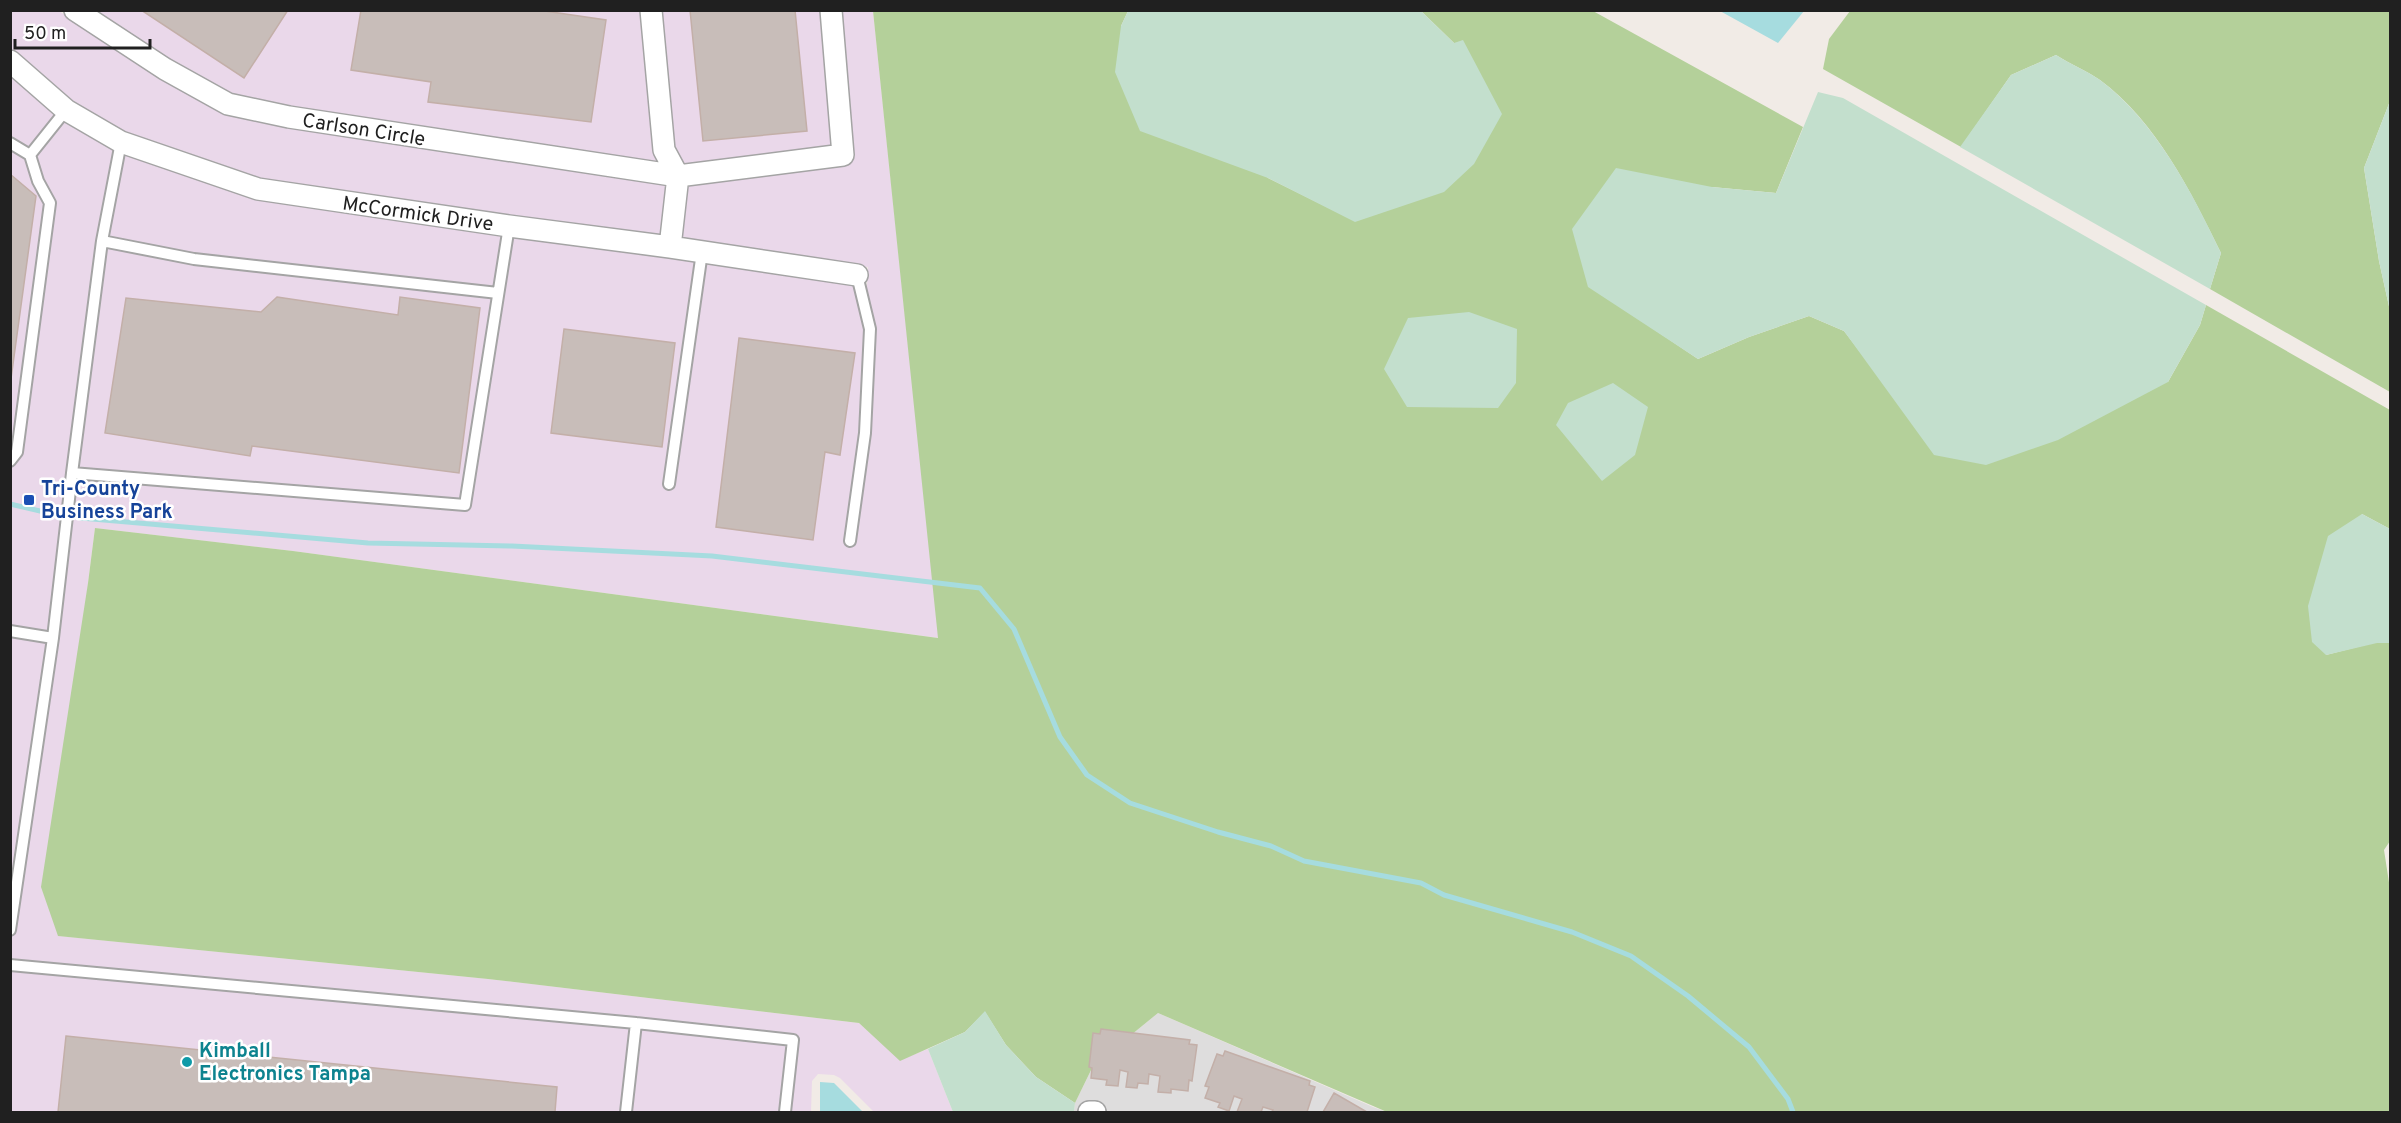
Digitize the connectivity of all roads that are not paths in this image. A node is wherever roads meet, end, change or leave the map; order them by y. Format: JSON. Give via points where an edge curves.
{"nodes":[{"id":1,"x":75,"y":10,"type":"edge"},
{"id":2,"x":651,"y":10,"type":"edge"},
{"id":3,"x":831,"y":10,"type":"edge"},
{"id":4,"x":10,"y":61,"type":"edge"},
{"id":5,"x":66,"y":110,"type":"junction"},
{"id":6,"x":121,"y":142,"type":"junction"},
{"id":7,"x":10,"y":143,"type":"edge"},
{"id":8,"x":30,"y":155,"type":"junction"},
{"id":9,"x":678,"y":176,"type":"junction"},
{"id":10,"x":508,"y":226,"type":"junction"},
{"id":11,"x":102,"y":241,"type":"junction"},
{"id":12,"x":670,"y":246,"type":"junction"},
{"id":13,"x":702,"y":252,"type":"junction"},
{"id":14,"x":857,"y":275,"type":"joint"},
{"id":15,"x":498,"y":293,"type":"junction"},
{"id":16,"x":10,"y":461,"type":"edge"},
{"id":17,"x":72,"y":473,"type":"junction"},
{"id":18,"x":669,"y":484,"type":"dead end"},
{"id":19,"x":850,"y":541,"type":"dead end"},
{"id":20,"x":10,"y":631,"type":"edge"},
{"id":21,"x":53,"y":638,"type":"junction"},
{"id":22,"x":12,"y":913,"type":"edge"},
{"id":23,"x":10,"y":930,"type":"edge"},
{"id":24,"x":10,"y":964,"type":"edge"},
{"id":25,"x":636,"y":1023,"type":"junction"},
{"id":26,"x":1089,"y":1112,"type":"edge"},
{"id":27,"x":626,"y":1113,"type":"edge"},
{"id":28,"x":785,"y":1113,"type":"edge"},
{"id":29,"x":1095,"y":1113,"type":"edge"}],
"edges":[{"from":1,"to":9,"type":"street","name":"Carlson Circle","via":[[165,69],[228,104],[289,117]]},
{"from":2,"to":9,"type":"street","via":[[664,150]]},
{"from":3,"to":9,"type":"street","name":"Carlson Circle","via":[[843,155]]},
{"from":4,"to":5,"type":"street","name":"McCormick Drive"},
{"from":5,"to":6,"type":"street","name":"McCormick Drive"},
{"from":5,"to":8,"type":"lane"},
{"from":6,"to":10,"type":"street","name":"McCormick Drive","via":[[258,189]]},
{"from":6,"to":11,"type":"lane"},
{"from":7,"to":8,"type":"lane"},
{"from":8,"to":16,"type":"lane","via":[[50,203],[17,452]]},
{"from":9,"to":12,"type":"street"},
{"from":10,"to":12,"type":"street","name":"McCormick Drive"},
{"from":10,"to":15,"type":"lane"},
{"from":11,"to":15,"type":"lane","via":[[194,259]]},
{"from":11,"to":17,"type":"lane"},
{"from":12,"to":13,"type":"street","name":"McCormick Drive"},
{"from":13,"to":14,"type":"street","name":"McCormick Drive"},
{"from":13,"to":18,"type":"lane"},
{"from":14,"to":19,"type":"lane","via":[[870,329],[865,433]]},
{"from":15,"to":17,"type":"lane","via":[[465,505]]},
{"from":17,"to":21,"type":"lane"},
{"from":20,"to":21,"type":"lane"},
{"from":21,"to":22,"type":"lane"},
{"from":22,"to":23,"type":"lane"},
{"from":24,"to":25,"type":"lane"},
{"from":25,"to":27,"type":"lane"},
{"from":25,"to":28,"type":"lane","via":[[793,1040]]},
{"from":26,"to":29,"type":"street"}]}
